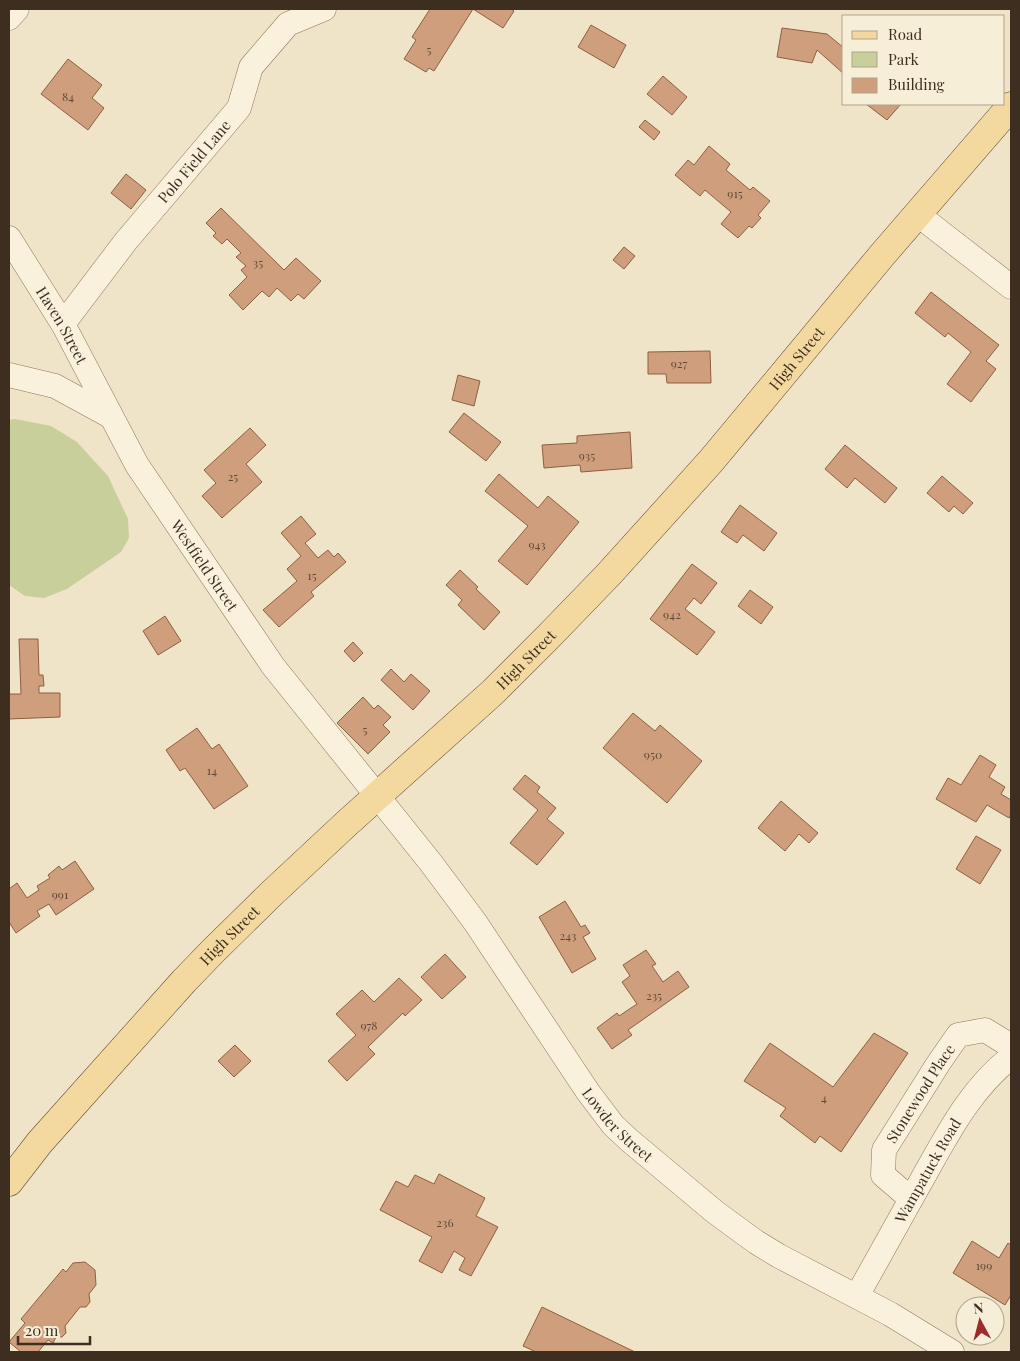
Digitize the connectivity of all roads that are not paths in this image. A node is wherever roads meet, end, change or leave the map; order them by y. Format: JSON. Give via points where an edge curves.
{"nodes":[{"id":1,"x":17,"y":9,"type":"edge"},
{"id":2,"x":324,"y":9,"type":"edge"},
{"id":3,"x":9,"y":18,"type":"edge"},
{"id":4,"x":1011,"y":106,"type":"edge"},
{"id":5,"x":917,"y":214,"type":"junction"},
{"id":6,"x":9,"y":238,"type":"edge"},
{"id":7,"x":1011,"y":287,"type":"edge"},
{"id":8,"x":62,"y":324,"type":"junction"},
{"id":9,"x":9,"y":375,"type":"edge"},
{"id":10,"x":110,"y":416,"type":"junction"},
{"id":11,"x":377,"y":796,"type":"junction"},
{"id":12,"x":1011,"y":1046,"type":"edge"},
{"id":13,"x":1011,"y":1057,"type":"edge"},
{"id":14,"x":9,"y":1182,"type":"edge"},
{"id":15,"x":910,"y":1199,"type":"junction"},
{"id":16,"x":857,"y":1296,"type":"junction"},
{"id":17,"x":952,"y":1352,"type":"edge"}],
"edges":[{"from":1,"to":3,"type":"street"},
{"from":2,"to":8,"type":"street","name":"Polo Field Lane","via":[[288,24],[251,67],[239,108],[126,241]]},
{"from":4,"to":5,"type":"main road","name":"High Street"},
{"from":5,"to":7,"type":"street"},
{"from":5,"to":11,"type":"main road","name":"High Street","via":[[711,460],[609,574],[510,675]]},
{"from":6,"to":8,"type":"street","name":"Haven Street"},
{"from":8,"to":10,"type":"street","name":"Haven Street"},
{"from":9,"to":10,"type":"street","via":[[56,386]]},
{"from":10,"to":11,"type":"street","name":"Westfield Street","via":[[137,465],[273,666]]},
{"from":11,"to":14,"type":"main road","name":"High Street","via":[[270,895],[184,981],[40,1142]]},
{"from":11,"to":16,"type":"street","name":"Lowder Street","via":[[475,922],[576,1075],[614,1125],[653,1161],[756,1242]]},
{"from":12,"to":15,"type":"street","name":"Stonewood Place","via":[[985,1030],[958,1035],[938,1064],[884,1150],[883,1175]]},
{"from":13,"to":15,"type":"street","name":"Wampatuck Road","via":[[980,1086],[959,1115]]},
{"from":15,"to":16,"type":"street","name":"Wampatuck Road"},
{"from":16,"to":17,"type":"street","name":"Lowder Street"}]}
